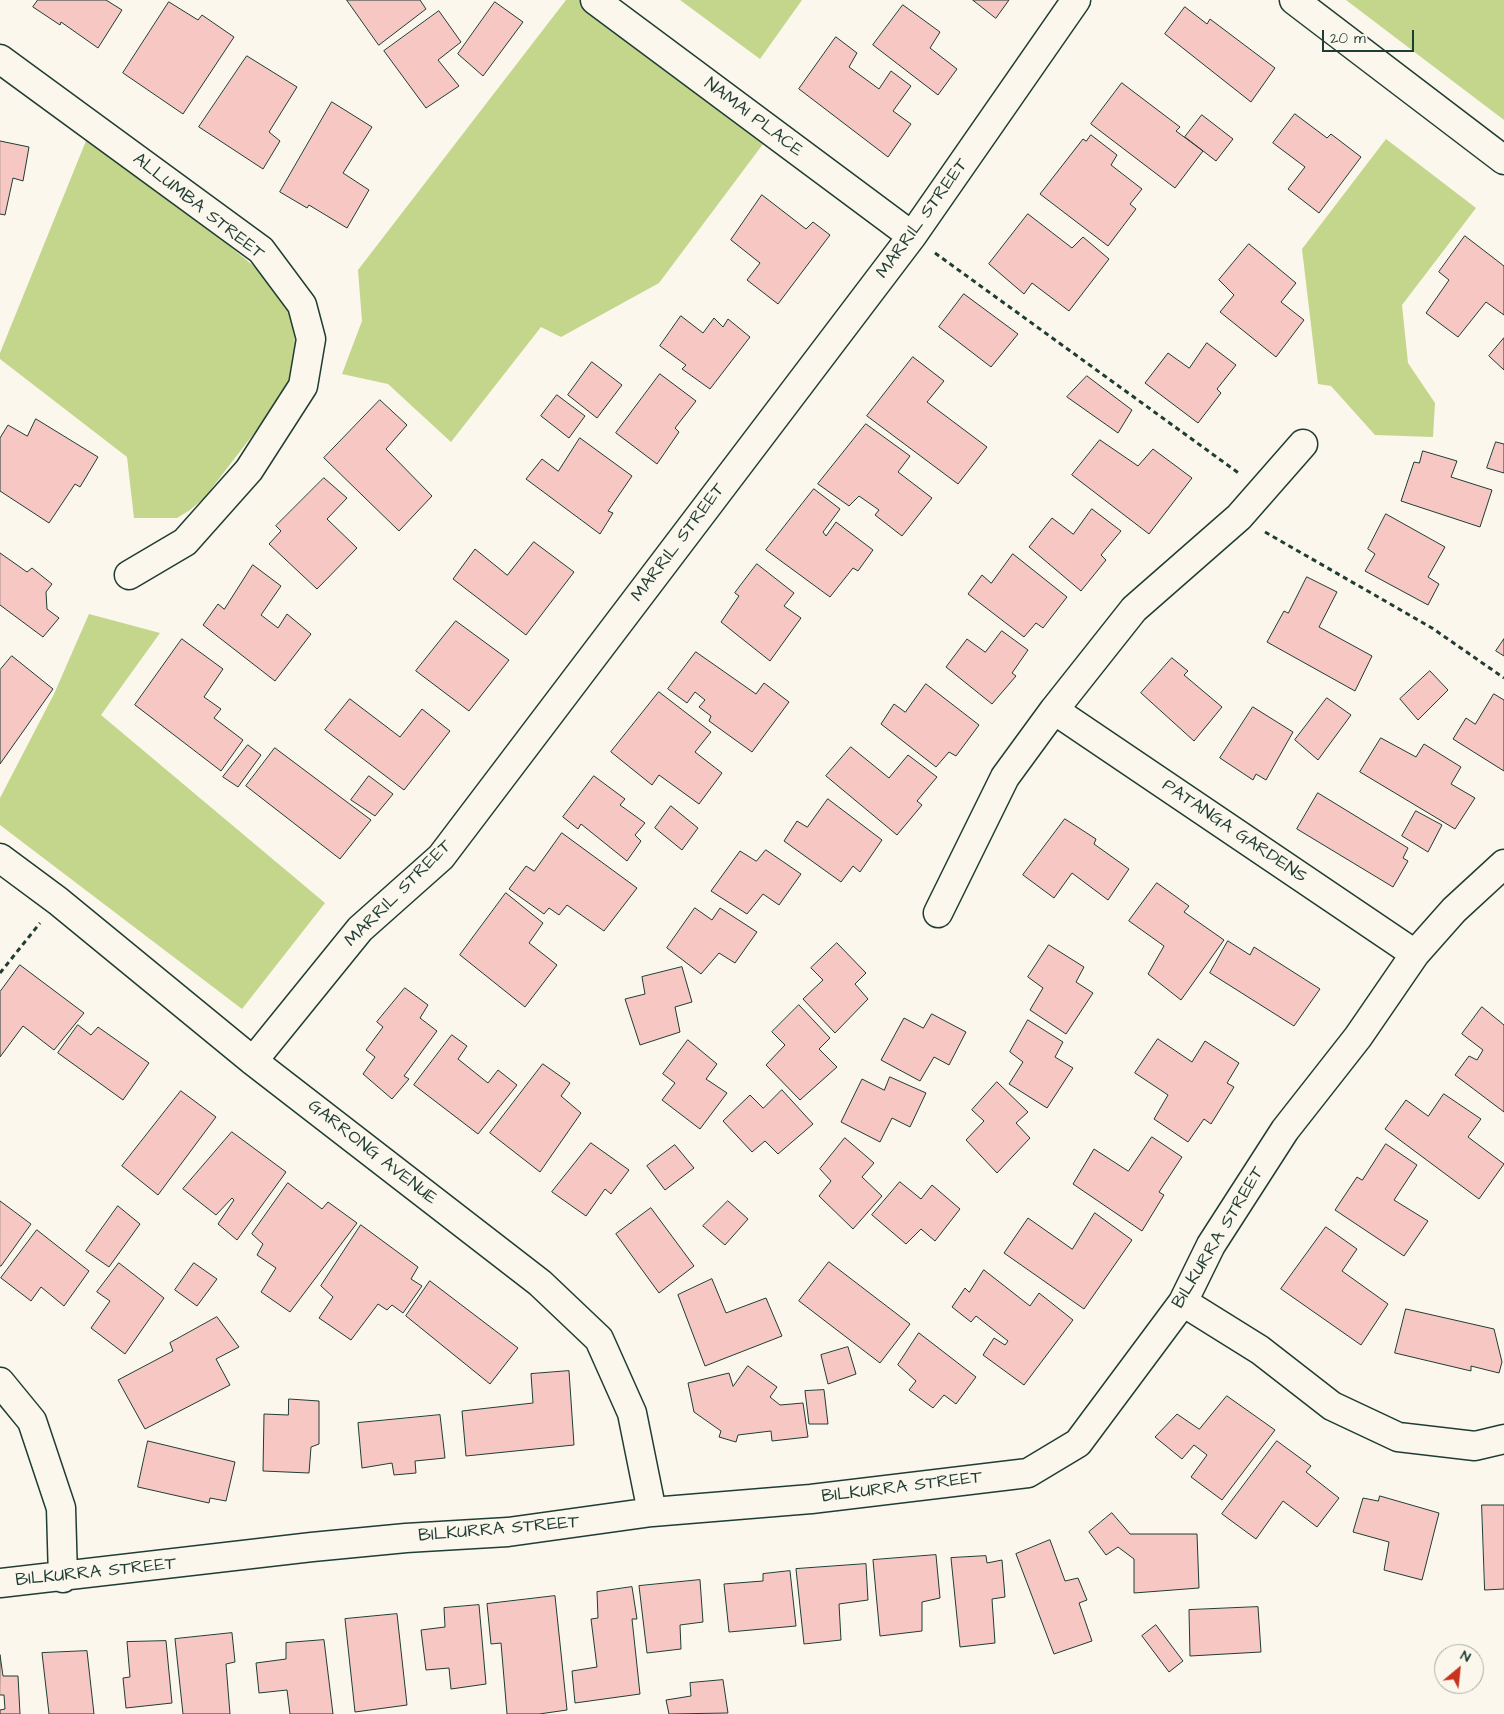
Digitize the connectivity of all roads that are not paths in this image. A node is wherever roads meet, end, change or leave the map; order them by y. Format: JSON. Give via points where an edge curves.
{"nodes":[{"id":1,"x":594,"y":0,"type":"edge"},
{"id":2,"x":1076,"y":0,"type":"edge"},
{"id":3,"x":1294,"y":0,"type":"edge"},
{"id":4,"x":0,"y":59,"type":"edge"},
{"id":5,"x":1504,"y":160,"type":"edge"},
{"id":6,"x":912,"y":236,"type":"junction"},
{"id":7,"x":1304,"y":444,"type":"dead end"},
{"id":8,"x":129,"y":575,"type":"dead end"},
{"id":9,"x":1054,"y":710,"type":"junction"},
{"id":10,"x":0,"y":858,"type":"edge"},
{"id":11,"x":1504,"y":864,"type":"edge"},
{"id":12,"x":938,"y":913,"type":"dead end"},
{"id":13,"x":1415,"y":954,"type":"junction"},
{"id":14,"x":253,"y":1061,"type":"junction"},
{"id":15,"x":1183,"y":1302,"type":"junction"},
{"id":16,"x":0,"y":1382,"type":"edge"},
{"id":17,"x":1504,"y":1438,"type":"edge"},
{"id":18,"x":652,"y":1512,"type":"junction"},
{"id":19,"x":63,"y":1578,"type":"junction"},
{"id":20,"x":0,"y":1583,"type":"edge"}],
"edges":[{"from":1,"to":6,"type":"street","name":"NAMAI PLACE"},
{"from":2,"to":6,"type":"street","name":"MARRIL STREET"},
{"from":3,"to":5,"type":"street"},
{"from":4,"to":8,"type":"street","name":"ALLUMBA STREET","via":[[260,250],[302,305],[311,340],[304,386],[248,470],[186,542]]},
{"from":6,"to":14,"type":"street","name":"MARRIL STREET","via":[[441,857],[360,929]]},
{"from":7,"to":9,"type":"street","via":[[1239,517],[1134,609]]},
{"from":9,"to":12,"type":"street","via":[[1005,777]]},
{"from":9,"to":13,"type":"street","name":"PATANGA GARDENS"},
{"from":10,"to":14,"type":"street","name":"GARRONG AVENUE"},
{"from":11,"to":13,"type":"street","name":"BILKURRA STREET","via":[[1454,910]]},
{"from":13,"to":15,"type":"street","name":"BILKURRA STREET","via":[[1358,1037],[1285,1130],[1211,1245]]},
{"from":14,"to":18,"type":"street","name":"GARRONG AVENUE","via":[[540,1283],[599,1339],[632,1413]]},
{"from":15,"to":17,"type":"street","via":[[1260,1350],[1332,1406],[1398,1437],[1475,1446]]},
{"from":15,"to":18,"type":"street","name":"BILKURRA STREET","via":[[1078,1443],[1028,1473],[811,1499]]},
{"from":16,"to":19,"type":"street","via":[[32,1421],[61,1508]]},
{"from":18,"to":19,"type":"street","name":"BILKURRA STREET","via":[[508,1532],[312,1547]]},
{"from":19,"to":20,"type":"street","name":"BILKURRA STREET"}]}
